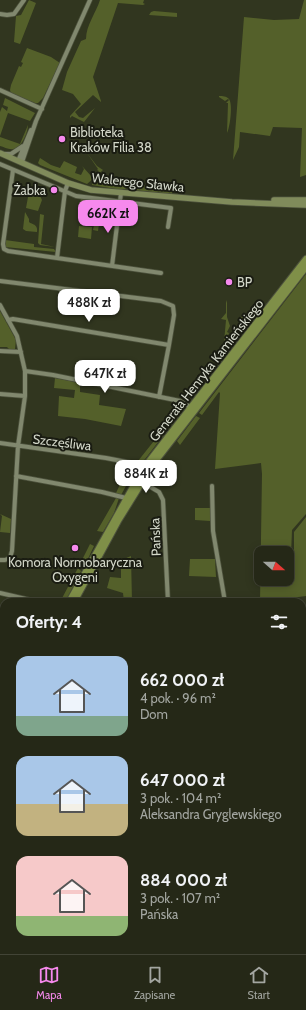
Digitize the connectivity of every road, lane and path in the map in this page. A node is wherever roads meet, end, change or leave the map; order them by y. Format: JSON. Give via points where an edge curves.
{"nodes":[{"id":1,"x":24,"y":0,"type":"edge"},
{"id":2,"x":90,"y":0,"type":"edge"},
{"id":3,"x":0,"y":14,"type":"edge"},
{"id":4,"x":0,"y":90,"type":"edge"},
{"id":5,"x":42,"y":109,"type":"junction"},
{"id":6,"x":36,"y":121,"type":"junction"},
{"id":7,"x":24,"y":146,"type":"junction"},
{"id":8,"x":1,"y":154,"type":"edge"},
{"id":9,"x":20,"y":162,"type":"junction"},
{"id":10,"x":0,"y":164,"type":"edge"},
{"id":11,"x":13,"y":170,"type":"junction"},
{"id":12,"x":68,"y":183,"type":"junction"},
{"id":13,"x":65,"y":191,"type":"junction"},
{"id":14,"x":121,"y":193,"type":"junction"},
{"id":15,"x":306,"y":200,"type":"edge"},
{"id":16,"x":120,"y":201,"type":"junction"},
{"id":17,"x":232,"y":202,"type":"junction"},
{"id":18,"x":306,"y":205,"type":"edge"},
{"id":19,"x":168,"y":227,"type":"dead end"},
{"id":20,"x":2,"y":241,"type":"edge"},
{"id":21,"x":57,"y":258,"type":"junction"},
{"id":22,"x":306,"y":259,"type":"edge"},
{"id":23,"x":112,"y":266,"type":"junction"},
{"id":24,"x":306,"y":267,"type":"edge"},
{"id":25,"x":161,"y":273,"type":"dead end"},
{"id":26,"x":0,"y":281,"type":"edge"},
{"id":27,"x":0,"y":305,"type":"edge"},
{"id":28,"x":8,"y":320,"type":"junction"},
{"id":29,"x":169,"y":345,"type":"junction"},
{"id":30,"x":0,"y":351,"type":"edge"},
{"id":31,"x":21,"y":352,"type":"junction"},
{"id":32,"x":25,"y":371,"type":"junction"},
{"id":33,"x":0,"y":394,"type":"edge"},
{"id":34,"x":25,"y":396,"type":"junction"},
{"id":35,"x":159,"y":397,"type":"junction"},
{"id":36,"x":190,"y":407,"type":"junction"},
{"id":37,"x":0,"y":443,"type":"edge"},
{"id":38,"x":18,"y":446,"type":"junction"},
{"id":39,"x":143,"y":469,"type":"junction"},
{"id":40,"x":16,"y":476,"type":"junction"},
{"id":41,"x":141,"y":481,"type":"junction"},
{"id":42,"x":212,"y":486,"type":"dead end"},
{"id":43,"x":126,"y":498,"type":"junction"},
{"id":44,"x":0,"y":560,"type":"edge"},
{"id":45,"x":0,"y":593,"type":"edge"},
{"id":46,"x":22,"y":598,"type":"edge"},
{"id":47,"x":71,"y":598,"type":"edge"},
{"id":48,"x":76,"y":598,"type":"edge"},
{"id":49,"x":168,"y":598,"type":"edge"},
{"id":50,"x":224,"y":598,"type":"edge"}],
"edges":[{"from":1,"to":3,"type":"street","via":[[14,14]]},
{"from":2,"to":5,"type":"street"},
{"from":4,"to":5,"type":"street"},
{"from":5,"to":6,"type":"street"},
{"from":6,"to":7,"type":"street"},
{"from":6,"to":9,"type":"street"},
{"from":7,"to":8,"type":"street","via":[[11,154]]},
{"from":7,"to":9,"type":"street"},
{"from":8,"to":9,"type":"street","name":"Walerego Sławka"},
{"from":9,"to":12,"type":"street","name":"Walerego Sławka"},
{"from":10,"to":11,"type":"street"},
{"from":11,"to":13,"type":"street"},
{"from":11,"to":20,"type":"street"},
{"from":12,"to":13,"type":"street"},
{"from":12,"to":14,"type":"street","name":"Walerego Sławka","via":[[91,190]]},
{"from":13,"to":16,"type":"street","via":[[76,196]]},
{"from":13,"to":21,"type":"street"},
{"from":14,"to":16,"type":"street"},
{"from":14,"to":17,"type":"street","name":"Walerego Sławka"},
{"from":15,"to":17,"type":"street","name":"Walerego Sławka"},
{"from":16,"to":19,"type":"street","via":[[171,208]]},
{"from":16,"to":23,"type":"street"},
{"from":17,"to":18,"type":"street","name":"Walerego Sławka"},
{"from":20,"to":21,"type":"street","via":[[5,250]]},
{"from":21,"to":23,"type":"street"},
{"from":22,"to":36,"type":"main road","name":"Generała Henryka Kamieńskiego"},
{"from":23,"to":25,"type":"street"},
{"from":24,"to":41,"type":"main road","name":"Generała Henryka Kamieńskiego"},
{"from":26,"to":29,"type":"street","via":[[161,301],[173,306],[174,311]]},
{"from":27,"to":28,"type":"street"},
{"from":28,"to":29,"type":"street"},
{"from":28,"to":31,"type":"street","via":[[17,336]]},
{"from":29,"to":35,"type":"street"},
{"from":30,"to":31,"type":"street"},
{"from":31,"to":32,"type":"street"},
{"from":32,"to":34,"type":"street"},
{"from":32,"to":35,"type":"street"},
{"from":33,"to":34,"type":"street"},
{"from":34,"to":38,"type":"street"},
{"from":35,"to":36,"type":"street","via":[[180,401]]},
{"from":36,"to":39,"type":"main road","name":"Generała Henryka Kamieńskiego"},
{"from":37,"to":38,"type":"street","name":"Szczęśliwa"},
{"from":38,"to":39,"type":"street","name":"Szczęśliwa","via":[[99,457]]},
{"from":38,"to":40,"type":"street"},
{"from":39,"to":43,"type":"main road","name":"Generała Henryka Kamieńskiego"},
{"from":40,"to":43,"type":"street"},
{"from":40,"to":44,"type":"street","via":[[11,555],[8,559]]},
{"from":41,"to":48,"type":"main road","name":"Generała Henryka Kamieńskiego"},
{"from":41,"to":49,"type":"street","name":"Pańska","via":[[159,492],[163,500]]},
{"from":42,"to":50,"type":"street","via":[[213,531]]},
{"from":43,"to":47,"type":"main road","name":"Generała Henryka Kamieńskiego"},
{"from":45,"to":46,"type":"street"}]}
